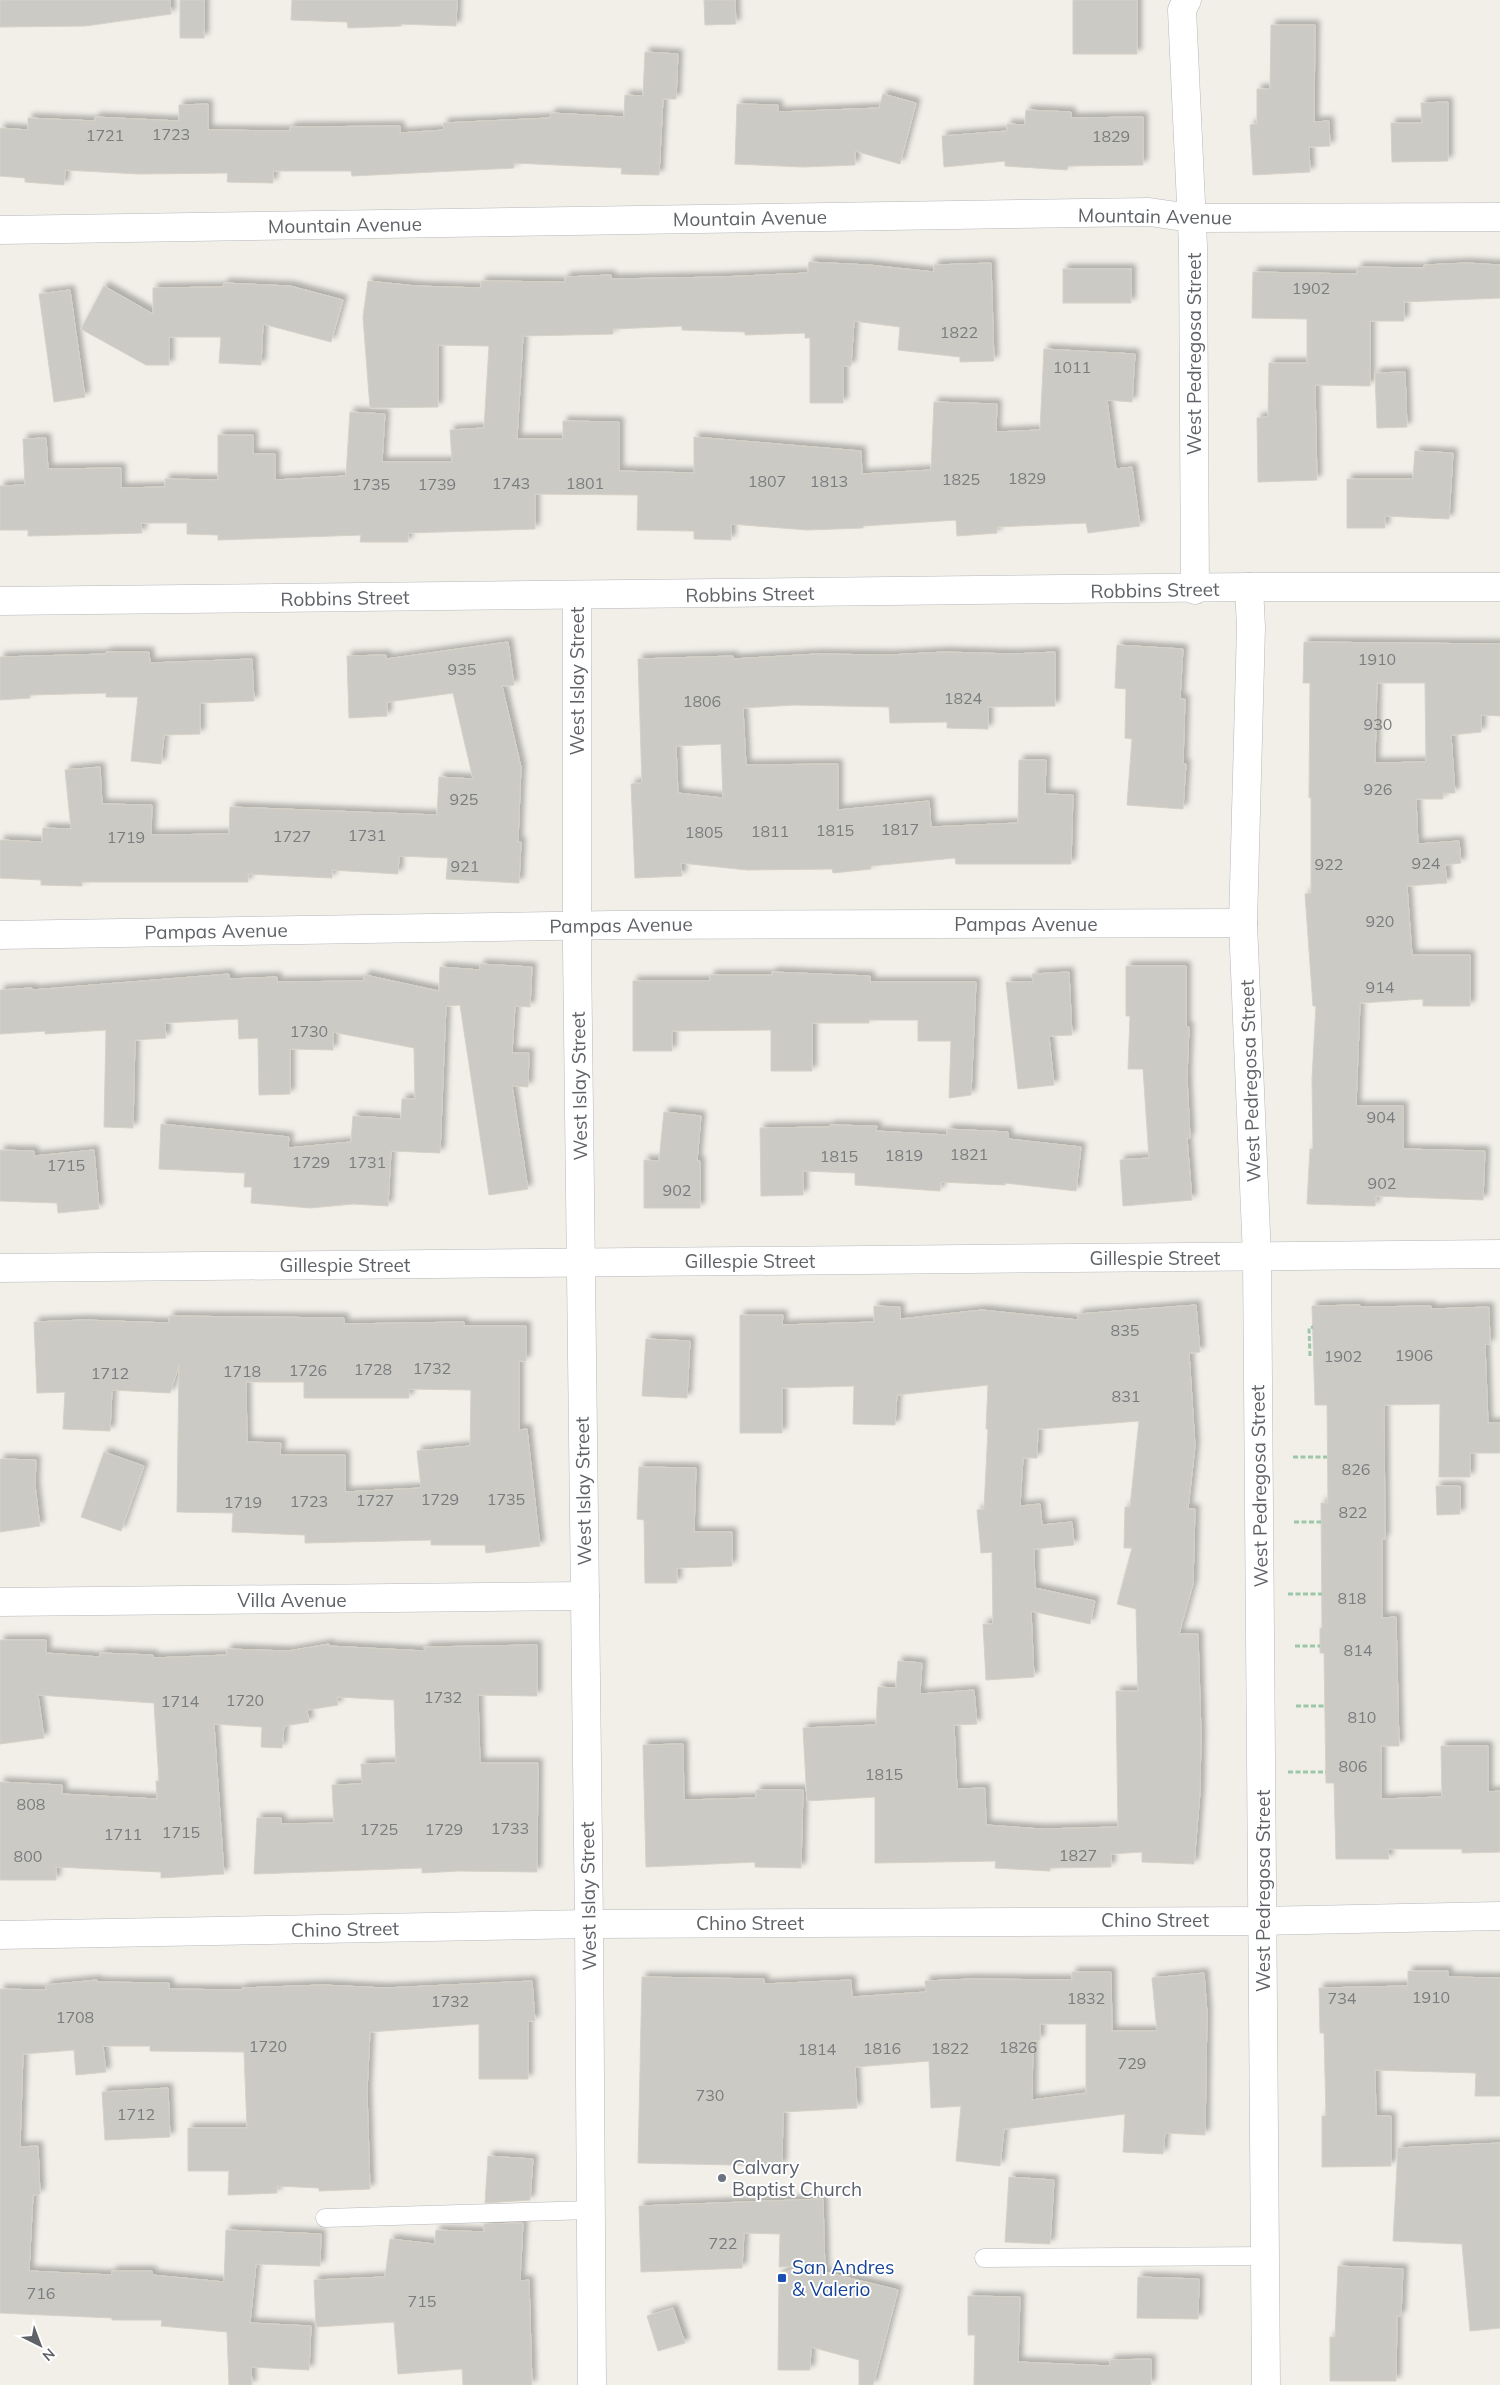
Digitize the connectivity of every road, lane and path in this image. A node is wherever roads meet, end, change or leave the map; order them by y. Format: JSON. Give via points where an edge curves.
{"nodes":[{"id":1,"x":1187,"y":0,"type":"edge"},
{"id":2,"x":1500,"y":217,"type":"edge"},
{"id":3,"x":1191,"y":218,"type":"junction"},
{"id":4,"x":0,"y":230,"type":"edge"},
{"id":5,"x":1500,"y":587,"type":"edge"},
{"id":6,"x":1249,"y":588,"type":"junction"},
{"id":7,"x":1195,"y":590,"type":"junction"},
{"id":8,"x":577,"y":596,"type":"junction"},
{"id":9,"x":0,"y":602,"type":"edge"},
{"id":10,"x":1243,"y":923,"type":"junction"},
{"id":11,"x":577,"y":925,"type":"junction"},
{"id":12,"x":0,"y":935,"type":"edge"},
{"id":13,"x":1500,"y":1254,"type":"edge"},
{"id":14,"x":1257,"y":1257,"type":"junction"},
{"id":15,"x":581,"y":1263,"type":"junction"},
{"id":16,"x":0,"y":1268,"type":"edge"},
{"id":17,"x":1313,"y":1328,"type":"dead end"},
{"id":18,"x":1310,"y":1356,"type":"dead end"},
{"id":19,"x":1293,"y":1457,"type":"dead end"},
{"id":20,"x":1327,"y":1457,"type":"dead end"},
{"id":21,"x":1294,"y":1522,"type":"dead end"},
{"id":22,"x":1321,"y":1522,"type":"dead end"},
{"id":23,"x":1283,"y":1594,"type":"dead end"},
{"id":24,"x":1322,"y":1594,"type":"dead end"},
{"id":25,"x":585,"y":1596,"type":"junction"},
{"id":26,"x":0,"y":1602,"type":"edge"},
{"id":27,"x":1295,"y":1646,"type":"dead end"},
{"id":28,"x":1320,"y":1646,"type":"dead end"},
{"id":29,"x":1296,"y":1706,"type":"dead end"},
{"id":30,"x":1325,"y":1706,"type":"dead end"},
{"id":31,"x":1285,"y":1772,"type":"dead end"},
{"id":32,"x":1326,"y":1772,"type":"dead end"},
{"id":33,"x":1500,"y":1916,"type":"edge"},
{"id":34,"x":1264,"y":1921,"type":"junction"},
{"id":35,"x":589,"y":1924,"type":"junction"},
{"id":36,"x":0,"y":1936,"type":"edge"},
{"id":37,"x":590,"y":2210,"type":"junction"},
{"id":38,"x":325,"y":2218,"type":"dead end"},
{"id":39,"x":1267,"y":2256,"type":"junction"},
{"id":40,"x":984,"y":2258,"type":"dead end"},
{"id":41,"x":592,"y":2385,"type":"edge"},
{"id":42,"x":1266,"y":2385,"type":"edge"}],
"edges":[{"from":1,"to":3,"type":"street","name":"West Pedregosa Street","via":[[1182,10]]},
{"from":2,"to":3,"type":"street","name":"Mountain Avenue"},
{"from":3,"to":4,"type":"street","name":"Mountain Avenue","via":[[1149,212]]},
{"from":3,"to":7,"type":"street","name":"West Pedregosa Street"},
{"from":5,"to":6,"type":"street","name":"Robbins Street"},
{"from":6,"to":7,"type":"street","name":"Robbins Street"},
{"from":6,"to":10,"type":"street","name":"West Pedregosa Street","via":[[1251,627]]},
{"from":7,"to":8,"type":"street","name":"Robbins Street"},
{"from":8,"to":9,"type":"street","name":"Robbins Street"},
{"from":8,"to":11,"type":"street","name":"West Islay Street"},
{"from":10,"to":11,"type":"street","name":"Pampas Avenue"},
{"from":10,"to":14,"type":"street","name":"West Pedregosa Street"},
{"from":11,"to":12,"type":"street","name":"Pampas Avenue"},
{"from":11,"to":15,"type":"street","name":"West Islay Street"},
{"from":13,"to":14,"type":"street","name":"Gillespie Street"},
{"from":14,"to":15,"type":"street","name":"Gillespie Street"},
{"from":14,"to":34,"type":"street","name":"West Pedregosa Street"},
{"from":15,"to":16,"type":"street","name":"Gillespie Street"},
{"from":15,"to":25,"type":"street","name":"West Islay Street"},
{"from":17,"to":18,"type":"path","via":[[1309,1328]]},
{"from":19,"to":20,"type":"path"},
{"from":21,"to":22,"type":"path"},
{"from":23,"to":24,"type":"path"},
{"from":25,"to":26,"type":"street","name":"Villa Avenue"},
{"from":25,"to":35,"type":"street","name":"West Islay Street"},
{"from":27,"to":28,"type":"path"},
{"from":29,"to":30,"type":"path"},
{"from":31,"to":32,"type":"path"},
{"from":33,"to":34,"type":"street","name":"Chino Street"},
{"from":34,"to":35,"type":"street","name":"Chino Street"},
{"from":34,"to":39,"type":"street","name":"West Pedregosa Street"},
{"from":35,"to":36,"type":"street","name":"Chino Street"},
{"from":35,"to":37,"type":"street","name":"West Islay Street"},
{"from":37,"to":38,"type":"lane"},
{"from":37,"to":41,"type":"street","name":"West Islay Street"},
{"from":39,"to":40,"type":"lane"},
{"from":39,"to":42,"type":"street","name":"West Pedregosa Street"}]}
